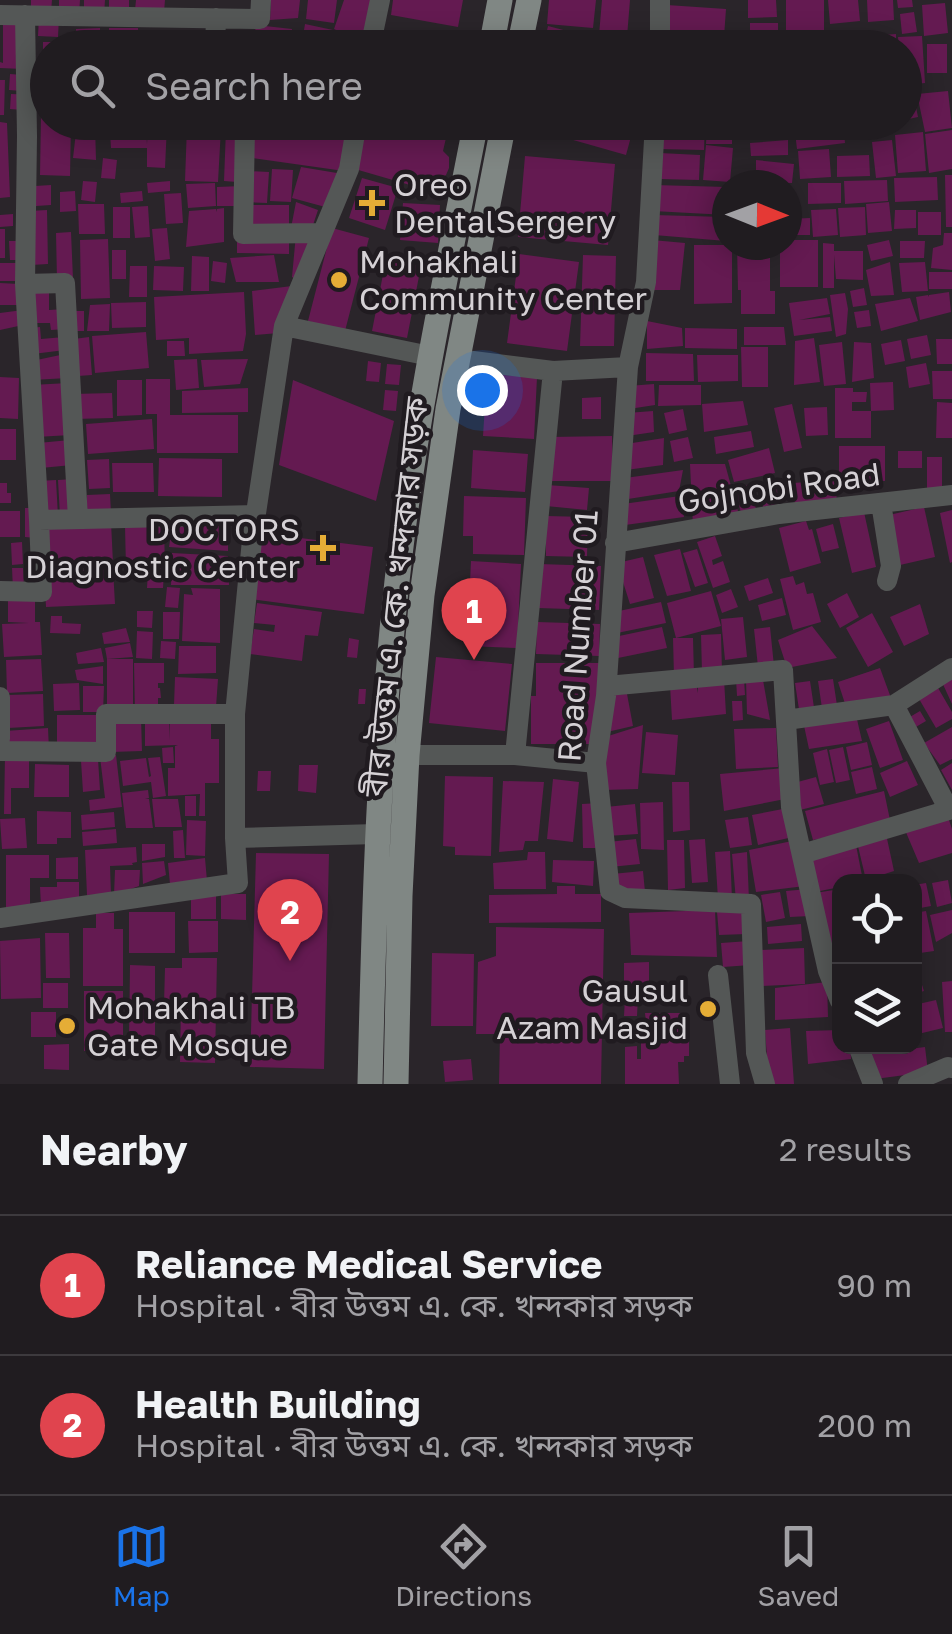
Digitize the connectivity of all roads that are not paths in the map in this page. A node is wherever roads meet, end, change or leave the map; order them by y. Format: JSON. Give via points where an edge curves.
{"nodes":[{"id":1,"x":261,"y":0,"type":"edge"},
{"id":2,"x":380,"y":0,"type":"edge"},
{"id":3,"x":500,"y":0,"type":"edge"},
{"id":4,"x":529,"y":0,"type":"edge"},
{"id":5,"x":660,"y":0,"type":"edge"},
{"id":6,"x":0,"y":15,"type":"edge"},
{"id":7,"x":25,"y":15,"type":"junction"},
{"id":8,"x":216,"y":18,"type":"junction"},
{"id":9,"x":215,"y":30,"type":"edge"},
{"id":10,"x":374,"y":30,"type":"edge"},
{"id":11,"x":494,"y":30,"type":"edge"},
{"id":12,"x":523,"y":30,"type":"edge"},
{"id":13,"x":660,"y":30,"type":"edge"},
{"id":14,"x":245,"y":140,"type":"edge"},
{"id":15,"x":354,"y":140,"type":"edge"},
{"id":16,"x":472,"y":140,"type":"edge"},
{"id":17,"x":500,"y":140,"type":"edge"},
{"id":18,"x":655,"y":140,"type":"edge"},
{"id":19,"x":321,"y":234,"type":"junction"},
{"id":20,"x":25,"y":284,"type":"junction"},
{"id":21,"x":284,"y":326,"type":"junction"},
{"id":22,"x":430,"y":356,"type":"junction"},
{"id":23,"x":457,"y":359,"type":"junction"},
{"id":24,"x":628,"y":367,"type":"junction"},
{"id":25,"x":553,"y":371,"type":"junction"},
{"id":26,"x":952,"y":495,"type":"edge"},
{"id":27,"x":881,"y":503,"type":"junction"},
{"id":28,"x":256,"y":515,"type":"junction"},
{"id":29,"x":78,"y":519,"type":"junction"},
{"id":30,"x":39,"y":520,"type":"junction"},
{"id":31,"x":615,"y":544,"type":"junction"},
{"id":32,"x":887,"y":581,"type":"dead end"},
{"id":33,"x":0,"y":591,"type":"edge"},
{"id":34,"x":952,"y":668,"type":"edge"},
{"id":35,"x":607,"y":686,"type":"junction"},
{"id":36,"x":0,"y":697,"type":"edge"},
{"id":37,"x":894,"y":704,"type":"junction"},
{"id":38,"x":236,"y":714,"type":"junction"},
{"id":39,"x":786,"y":720,"type":"junction"},
{"id":40,"x":0,"y":739,"type":"edge"},
{"id":41,"x":0,"y":752,"type":"edge"},
{"id":42,"x":407,"y":755,"type":"junction"},
{"id":43,"x":515,"y":755,"type":"junction"},
{"id":44,"x":596,"y":763,"type":"junction"},
{"id":45,"x":376,"y":834,"type":"junction"},
{"id":46,"x":234,"y":838,"type":"junction"},
{"id":47,"x":802,"y":854,"type":"junction"},
{"id":48,"x":0,"y":918,"type":"edge"},
{"id":49,"x":718,"y":975,"type":"dead end"},
{"id":50,"x":832,"y":981,"type":"edge"},
{"id":51,"x":861,"y":1054,"type":"edge"},
{"id":52,"x":952,"y":1068,"type":"edge"},
{"id":53,"x":370,"y":1084,"type":"edge"},
{"id":54,"x":396,"y":1084,"type":"edge"},
{"id":55,"x":730,"y":1084,"type":"edge"},
{"id":56,"x":765,"y":1084,"type":"edge"},
{"id":57,"x":873,"y":1084,"type":"edge"},
{"id":58,"x":908,"y":1084,"type":"edge"}],
"edges":[{"from":1,"to":8,"type":"street","via":[[260,19]]},
{"from":2,"to":10,"type":"street"},
{"from":3,"to":11,"type":"main road"},
{"from":4,"to":12,"type":"main road"},
{"from":5,"to":13,"type":"street"},
{"from":6,"to":7,"type":"street"},
{"from":7,"to":8,"type":"street"},
{"from":7,"to":20,"type":"street"},
{"from":8,"to":9,"type":"street"},
{"from":14,"to":19,"type":"street","via":[[243,234]]},
{"from":15,"to":19,"type":"street"},
{"from":16,"to":22,"type":"main road","name":"বীর উত্তম এ. কে. খন্দকার সড়ক"},
{"from":17,"to":23,"type":"main road","name":"বীর উত্তম এ. কে. খন্দকার সড়ক"},
{"from":18,"to":24,"type":"street","name":"Road Number 01","via":[[646,282]]},
{"from":19,"to":21,"type":"street"},
{"from":20,"to":29,"type":"street","via":[[65,283]]},
{"from":20,"to":30,"type":"street"},
{"from":21,"to":22,"type":"street"},
{"from":21,"to":28,"type":"street"},
{"from":22,"to":45,"type":"main road","name":"বীর উত্তম এ. কে. খন্দকার সড়ক","via":[[400,554]]},
{"from":23,"to":25,"type":"street"},
{"from":23,"to":42,"type":"main road","name":"বীর উত্তম এ. কে. খন্দকার সড়ক","via":[[422,596]]},
{"from":24,"to":25,"type":"street"},
{"from":24,"to":31,"type":"street","name":"Road Number 01"},
{"from":25,"to":43,"type":"street"},
{"from":26,"to":27,"type":"street","name":"Gojnobi Road"},
{"from":27,"to":31,"type":"street","name":"Gojnobi Road"},
{"from":27,"to":32,"type":"street","via":[[891,566]]},
{"from":28,"to":29,"type":"street"},
{"from":28,"to":38,"type":"street"},
{"from":29,"to":30,"type":"street"},
{"from":30,"to":33,"type":"street","via":[[42,592]]},
{"from":31,"to":35,"type":"street","name":"Road Number 01"},
{"from":34,"to":37,"type":"street"},
{"from":35,"to":39,"type":"street","via":[[783,670]]},
{"from":35,"to":44,"type":"street","name":"Road Number 01"},
{"from":36,"to":40,"type":"street"},
{"from":37,"to":39,"type":"street"},
{"from":37,"to":47,"type":"street","via":[[948,810]]},
{"from":38,"to":41,"type":"street","via":[[106,714],[106,752]]},
{"from":38,"to":46,"type":"street"},
{"from":39,"to":47,"type":"street","via":[[791,807]]},
{"from":42,"to":43,"type":"street"},
{"from":42,"to":54,"type":"main road","name":"বীর উত্তম এ. কে. খন্দকার সড়ক"},
{"from":43,"to":44,"type":"street"},
{"from":44,"to":56,"type":"street","name":"Road Number 01","via":[[610,891],[625,898],[751,904],[756,1053]]},
{"from":45,"to":46,"type":"street"},
{"from":45,"to":53,"type":"main road","name":"বীর উত্তম এ. কে. খন্দকার সড়ক"},
{"from":46,"to":48,"type":"street","via":[[238,882]]},
{"from":47,"to":50,"type":"street"},
{"from":49,"to":55,"type":"street"},
{"from":51,"to":57,"type":"street"},
{"from":52,"to":58,"type":"street"}]}
